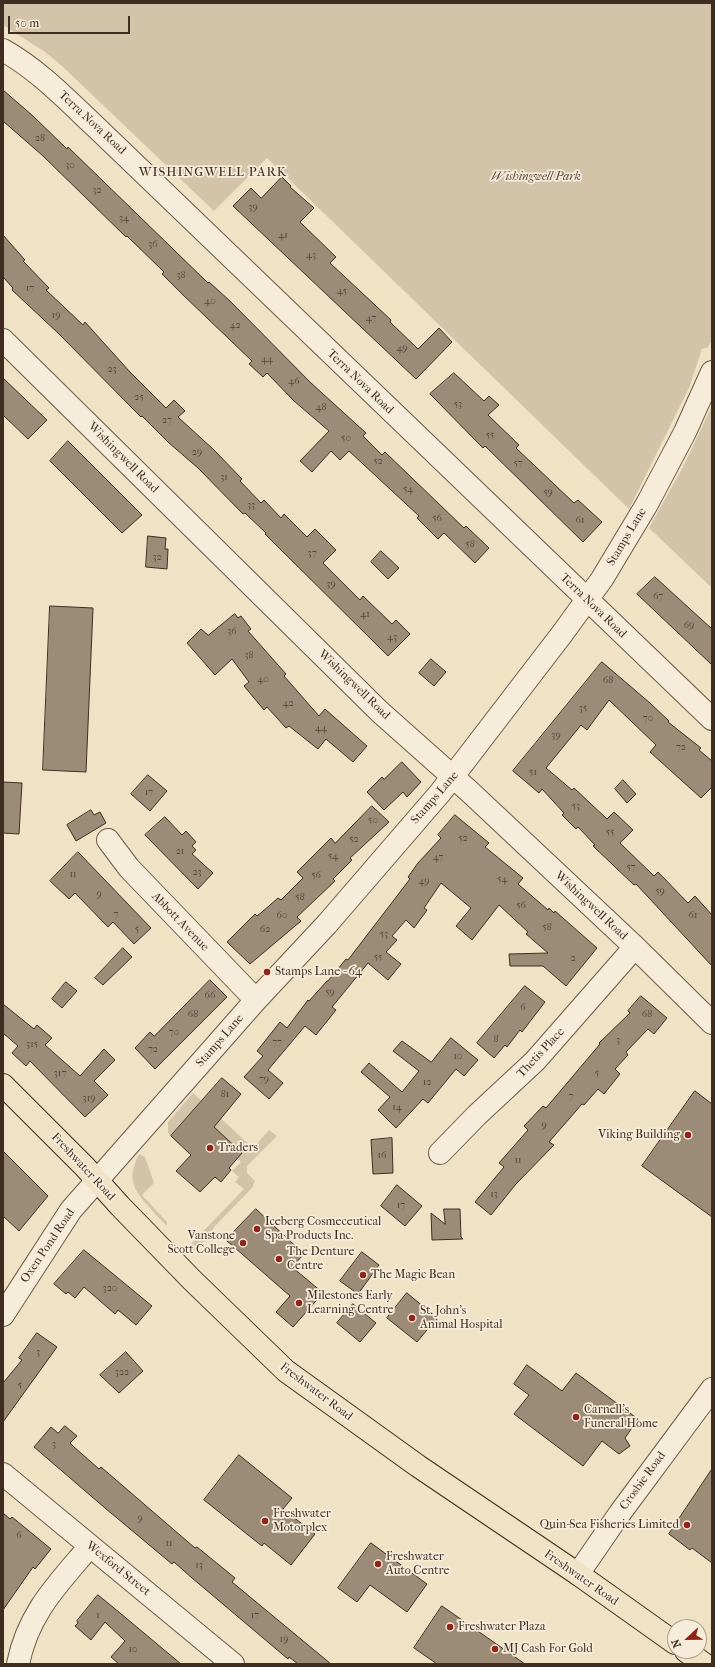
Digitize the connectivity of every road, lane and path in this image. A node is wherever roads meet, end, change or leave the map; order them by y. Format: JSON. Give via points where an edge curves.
{"nodes":[{"id":1,"x":3,"y":50,"type":"edge"},
{"id":2,"x":3,"y":340,"type":"edge"},
{"id":3,"x":712,"y":372,"type":"edge"},
{"id":4,"x":587,"y":600,"type":"junction"},
{"id":5,"x":712,"y":719,"type":"edge"},
{"id":6,"x":453,"y":778,"type":"junction"},
{"id":7,"x":108,"y":840,"type":"dead end"},
{"id":8,"x":635,"y":947,"type":"junction"},
{"id":9,"x":256,"y":1000,"type":"junction"},
{"id":10,"x":712,"y":1023,"type":"edge"},
{"id":11,"x":3,"y":1085,"type":"edge"},
{"id":12,"x":440,"y":1153,"type":"dead end"},
{"id":13,"x":98,"y":1181,"type":"junction"},
{"id":14,"x":3,"y":1315,"type":"edge"},
{"id":15,"x":712,"y":1389,"type":"edge"},
{"id":16,"x":3,"y":1474,"type":"edge"},
{"id":17,"x":90,"y":1546,"type":"junction"},
{"id":18,"x":578,"y":1574,"type":"junction"},
{"id":19,"x":667,"y":1637,"type":"edge"},
{"id":20,"x":18,"y":1664,"type":"edge"},
{"id":21,"x":233,"y":1664,"type":"edge"}],
"edges":[{"from":1,"to":4,"type":"street","name":"Terra Nova Road","via":[[50,84],[99,130]]},
{"from":2,"to":6,"type":"street","name":"Wishingwell Road","via":[[380,712]]},
{"from":3,"to":4,"type":"street","name":"Stamps Lane","via":[[663,474]]},
{"from":4,"to":5,"type":"street","name":"Terra Nova Road"},
{"from":4,"to":6,"type":"street","name":"Stamps Lane"},
{"from":6,"to":8,"type":"street","name":"Wishingwell Road"},
{"from":6,"to":9,"type":"street","name":"Stamps Lane","via":[[327,924]]},
{"from":7,"to":9,"type":"street","name":"Abbott Avenue","via":[[128,868]]},
{"from":8,"to":10,"type":"street","name":"Wishingwell Road"},
{"from":8,"to":12,"type":"street","name":"Thetis Place","via":[[535,1061],[477,1114]]},
{"from":9,"to":13,"type":"street","name":"Stamps Lane"},
{"from":11,"to":13,"type":"main road","name":"Freshwater Road"},
{"from":13,"to":14,"type":"street","name":"Oxen Pond Road","via":[[71,1210]]},
{"from":13,"to":18,"type":"main road","name":"Freshwater Road","via":[[192,1280],[286,1372],[412,1462]]},
{"from":15,"to":18,"type":"street","name":"Crosbie Road"},
{"from":16,"to":17,"type":"street","name":"Wexford Street"},
{"from":17,"to":20,"type":"street","via":[[40,1606],[22,1646]]},
{"from":17,"to":21,"type":"street","name":"Wexford Street"},
{"from":18,"to":19,"type":"main road","name":"Freshwater Road"}]}
